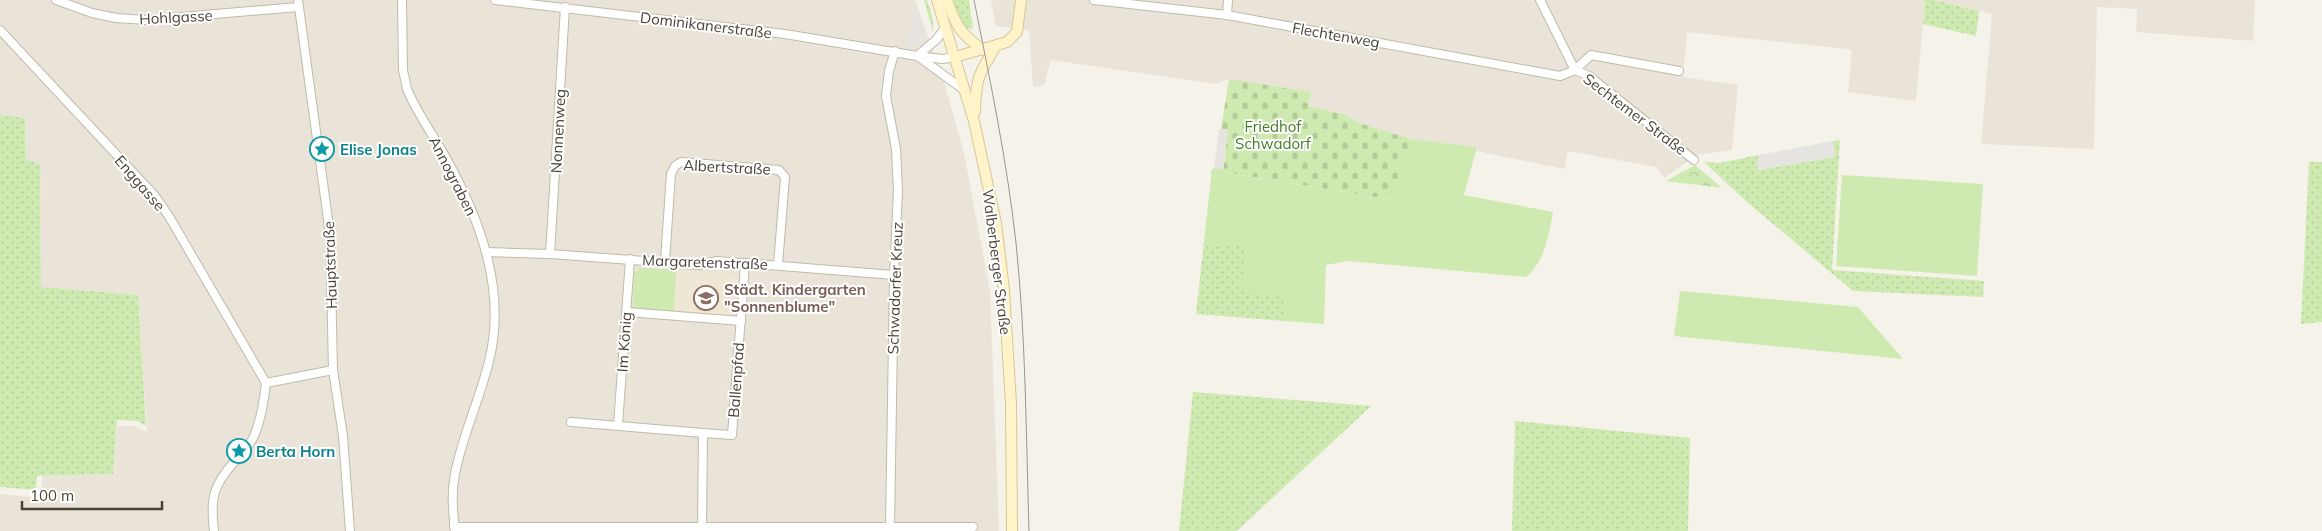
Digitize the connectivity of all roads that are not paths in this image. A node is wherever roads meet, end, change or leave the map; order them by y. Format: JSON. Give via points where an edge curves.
{"nodes":[{"id":1,"x":56,"y":0,"type":"edge"},
{"id":2,"x":402,"y":0,"type":"edge"},
{"id":3,"x":495,"y":0,"type":"edge"},
{"id":4,"x":938,"y":0,"type":"edge"},
{"id":5,"x":947,"y":0,"type":"edge"},
{"id":6,"x":1021,"y":0,"type":"edge"},
{"id":7,"x":1094,"y":0,"type":"edge"},
{"id":8,"x":1228,"y":0,"type":"edge"},
{"id":9,"x":1540,"y":0,"type":"edge"},
{"id":10,"x":298,"y":3,"type":"edge"},
{"id":11,"x":565,"y":7,"type":"junction"},
{"id":12,"x":1227,"y":15,"type":"junction"},
{"id":13,"x":946,"y":28,"type":"junction"},
{"id":14,"x":0,"y":30,"type":"edge"},
{"id":15,"x":996,"y":46,"type":"junction"},
{"id":16,"x":983,"y":50,"type":"junction"},
{"id":17,"x":895,"y":51,"type":"junction"},
{"id":18,"x":917,"y":56,"type":"junction"},
{"id":19,"x":955,"y":57,"type":"junction"},
{"id":20,"x":1575,"y":70,"type":"junction"},
{"id":21,"x":1678,"y":71,"type":"dead end"},
{"id":22,"x":965,"y":90,"type":"junction"},
{"id":23,"x":974,"y":121,"type":"junction"},
{"id":24,"x":1694,"y":160,"type":"dead end"},
{"id":25,"x":486,"y":252,"type":"junction"},
{"id":26,"x":550,"y":254,"type":"junction"},
{"id":27,"x":630,"y":259,"type":"junction"},
{"id":28,"x":665,"y":261,"type":"junction"},
{"id":29,"x":745,"y":263,"type":"junction"},
{"id":30,"x":778,"y":265,"type":"junction"},
{"id":31,"x":894,"y":275,"type":"junction"},
{"id":32,"x":627,"y":312,"type":"junction"},
{"id":33,"x":741,"y":320,"type":"junction"},
{"id":34,"x":333,"y":370,"type":"junction"},
{"id":35,"x":266,"y":384,"type":"junction"},
{"id":36,"x":571,"y":422,"type":"dead end"},
{"id":37,"x":618,"y":425,"type":"junction"},
{"id":38,"x":703,"y":433,"type":"junction"},
{"id":39,"x":702,"y":527,"type":"junction"},
{"id":40,"x":973,"y":527,"type":"dead end"},
{"id":41,"x":455,"y":529,"type":"edge"},
{"id":42,"x":675,"y":529,"type":"edge"},
{"id":43,"x":887,"y":529,"type":"edge"},
{"id":44,"x":214,"y":531,"type":"edge"},
{"id":45,"x":350,"y":531,"type":"edge"},
{"id":46,"x":1012,"y":531,"type":"edge"}],
"edges":[{"from":1,"to":10,"type":"street","name":"Hohlgasse","via":[[92,13],[146,20]]},
{"from":2,"to":25,"type":"street","name":"Annograben","via":[[406,89],[467,199]]},
{"from":3,"to":11,"type":"street","name":"Dominikanerstraße"},
{"from":4,"to":13,"type":"main road","name":"Walberberger Straße"},
{"from":5,"to":16,"type":"main road","via":[[956,25],[966,38]]},
{"from":6,"to":15,"type":"main road","via":[[1017,32],[1007,42]]},
{"from":7,"to":12,"type":"street","name":"Flechtenweg"},
{"from":8,"to":12,"type":"street"},
{"from":9,"to":20,"type":"street","name":"Sechtemer Straße"},
{"from":10,"to":34,"type":"street","name":"Hauptstraße","via":[[330,234]]},
{"from":11,"to":17,"type":"street","name":"Dominikanerstraße"},
{"from":11,"to":26,"type":"street","name":"Nonnenweg"},
{"from":12,"to":20,"type":"street","name":"Flechtenweg","via":[[1560,76]]},
{"from":13,"to":18,"type":"street"},
{"from":13,"to":19,"type":"main road","name":"Walberberger Straße"},
{"from":14,"to":35,"type":"street","name":"Enggasse","via":[[155,196]]},
{"from":15,"to":16,"type":"main road"},
{"from":15,"to":23,"type":"main road","via":[[976,82]]},
{"from":16,"to":19,"type":"main road"},
{"from":17,"to":18,"type":"street","name":"Dominikanerstraße"},
{"from":17,"to":31,"type":"street","name":"Schwadorfer Kreuz","via":[[886,96],[896,149],[898,191]]},
{"from":18,"to":19,"type":"street","name":"Dominikanerstraße"},
{"from":18,"to":22,"type":"street","name":"Dominikanerstraße"},
{"from":19,"to":22,"type":"main road","name":"Walberberger Straße"},
{"from":20,"to":21,"type":"street","name":"Sechtemer Straße","via":[[1591,55]]},
{"from":20,"to":24,"type":"street","name":"Sechtemer Straße","via":[[1589,76]]},
{"from":22,"to":23,"type":"main road","name":"Walberberger Straße"},
{"from":23,"to":46,"type":"main road","name":"Walberberger Straße","via":[[996,224],[1004,290],[1011,403]]},
{"from":25,"to":26,"type":"street","name":"Margaretenstraße"},
{"from":25,"to":41,"type":"street","name":"Annograben","via":[[492,277],[493,338],[454,475],[452,506]]},
{"from":26,"to":27,"type":"street","name":"Margaretenstraße"},
{"from":27,"to":28,"type":"street","name":"Margaretenstraße"},
{"from":27,"to":32,"type":"street","name":"Im König"},
{"from":28,"to":29,"type":"street","name":"Margaretenstraße","via":[[699,265],[717,261]]},
{"from":28,"to":30,"type":"street","name":"Albertstraße","via":[[671,174],[681,162],[779,170],[785,177]]},
{"from":29,"to":30,"type":"street","name":"Margaretenstraße"},
{"from":29,"to":33,"type":"street","name":"Ballenpfad"},
{"from":30,"to":31,"type":"street","name":"Margaretenstraße"},
{"from":31,"to":43,"type":"street","name":"Schwadorfer Kreuz"},
{"from":32,"to":33,"type":"street"},
{"from":32,"to":37,"type":"street","name":"Im König"},
{"from":33,"to":38,"type":"street","name":"Ballenpfad","via":[[732,434]]},
{"from":34,"to":35,"type":"street"},
{"from":34,"to":45,"type":"street","name":"Hauptstraße","via":[[343,436]]},
{"from":35,"to":44,"type":"street","via":[[254,437],[214,490],[211,507]]},
{"from":36,"to":37,"type":"street"},
{"from":37,"to":38,"type":"street"},
{"from":38,"to":39,"type":"street"},
{"from":39,"to":42,"type":"street"},
{"from":39,"to":43,"type":"street"},
{"from":40,"to":43,"type":"street"},
{"from":41,"to":42,"type":"street"}]}
